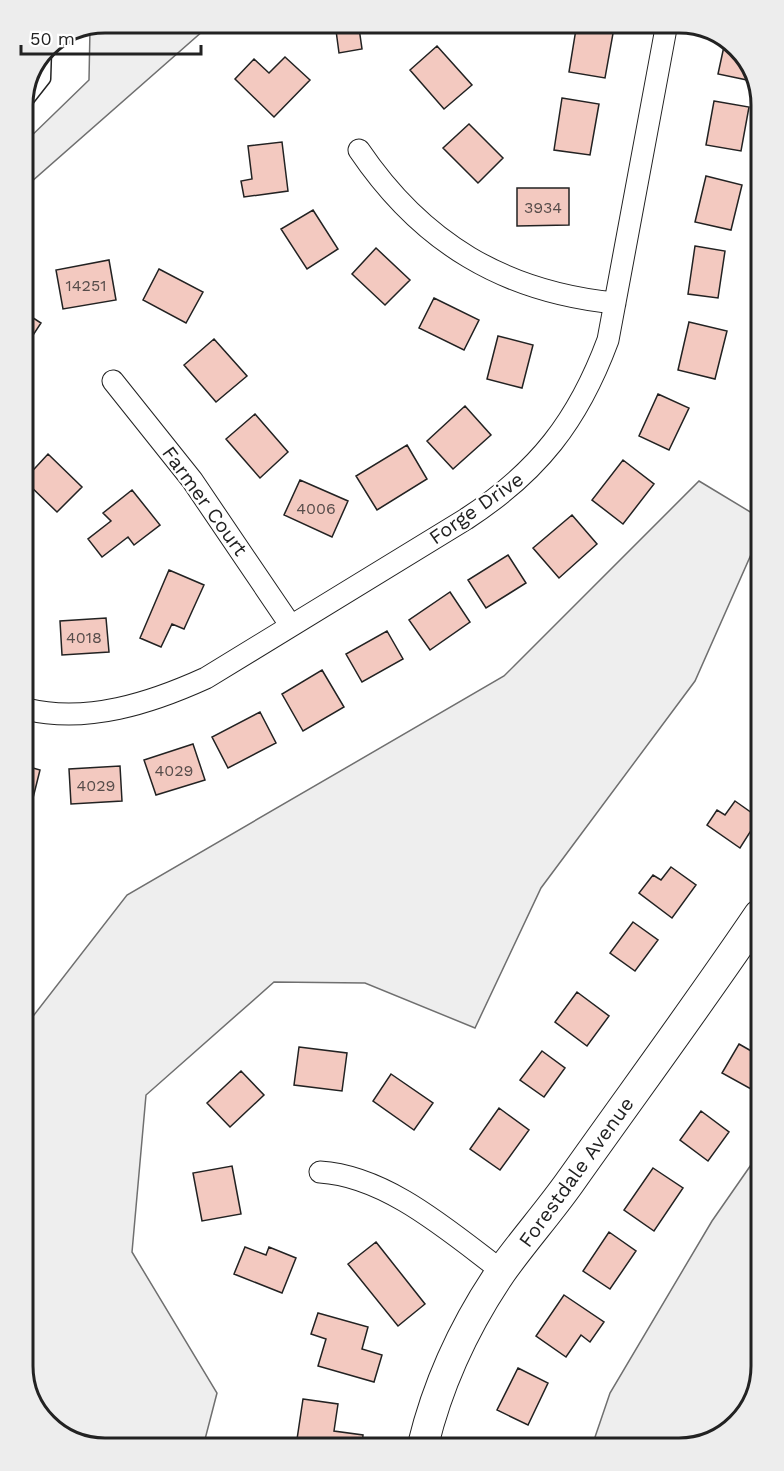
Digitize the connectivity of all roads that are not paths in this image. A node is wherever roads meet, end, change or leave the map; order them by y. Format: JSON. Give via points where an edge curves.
{"nodes":[{"id":1,"x":665,"y":33,"type":"edge"},
{"id":2,"x":45,"y":64,"type":"edge"},
{"id":3,"x":34,"y":93,"type":"edge"},
{"id":4,"x":359,"y":150,"type":"dead end"},
{"id":5,"x":615,"y":303,"type":"junction"},
{"id":6,"x":113,"y":381,"type":"dead end"},
{"id":7,"x":291,"y":626,"type":"junction"},
{"id":8,"x":33,"y":709,"type":"edge"},
{"id":9,"x":751,"y":926,"type":"edge"},
{"id":10,"x":320,"y":1172,"type":"dead end"},
{"id":11,"x":502,"y":1271,"type":"junction"},
{"id":12,"x":425,"y":1438,"type":"edge"}],
"edges":[{"from":1,"to":5,"type":"street","name":"Forge Drive"},
{"from":2,"to":3,"type":"lane","via":[[45,79]]},
{"from":4,"to":5,"type":"street","via":[[406,209],[472,261],[541,291]]},
{"from":5,"to":7,"type":"street","name":"Forge Drive","via":[[608,340],[593,379],[555,442],[527,473],[466,519]]},
{"from":6,"to":7,"type":"street","name":"Farmer Court","via":[[192,480]]},
{"from":7,"to":8,"type":"street","name":"Forge Drive","via":[[206,678],[169,695],[123,708],[84,712]]},
{"from":9,"to":11,"type":"street","name":"Forestdale Avenue","via":[[542,1221]]},
{"from":10,"to":11,"type":"street","via":[[364,1179],[434,1220]]},
{"from":11,"to":12,"type":"street","name":"Forestdale Avenue","via":[[450,1363],[433,1404]]}]}
